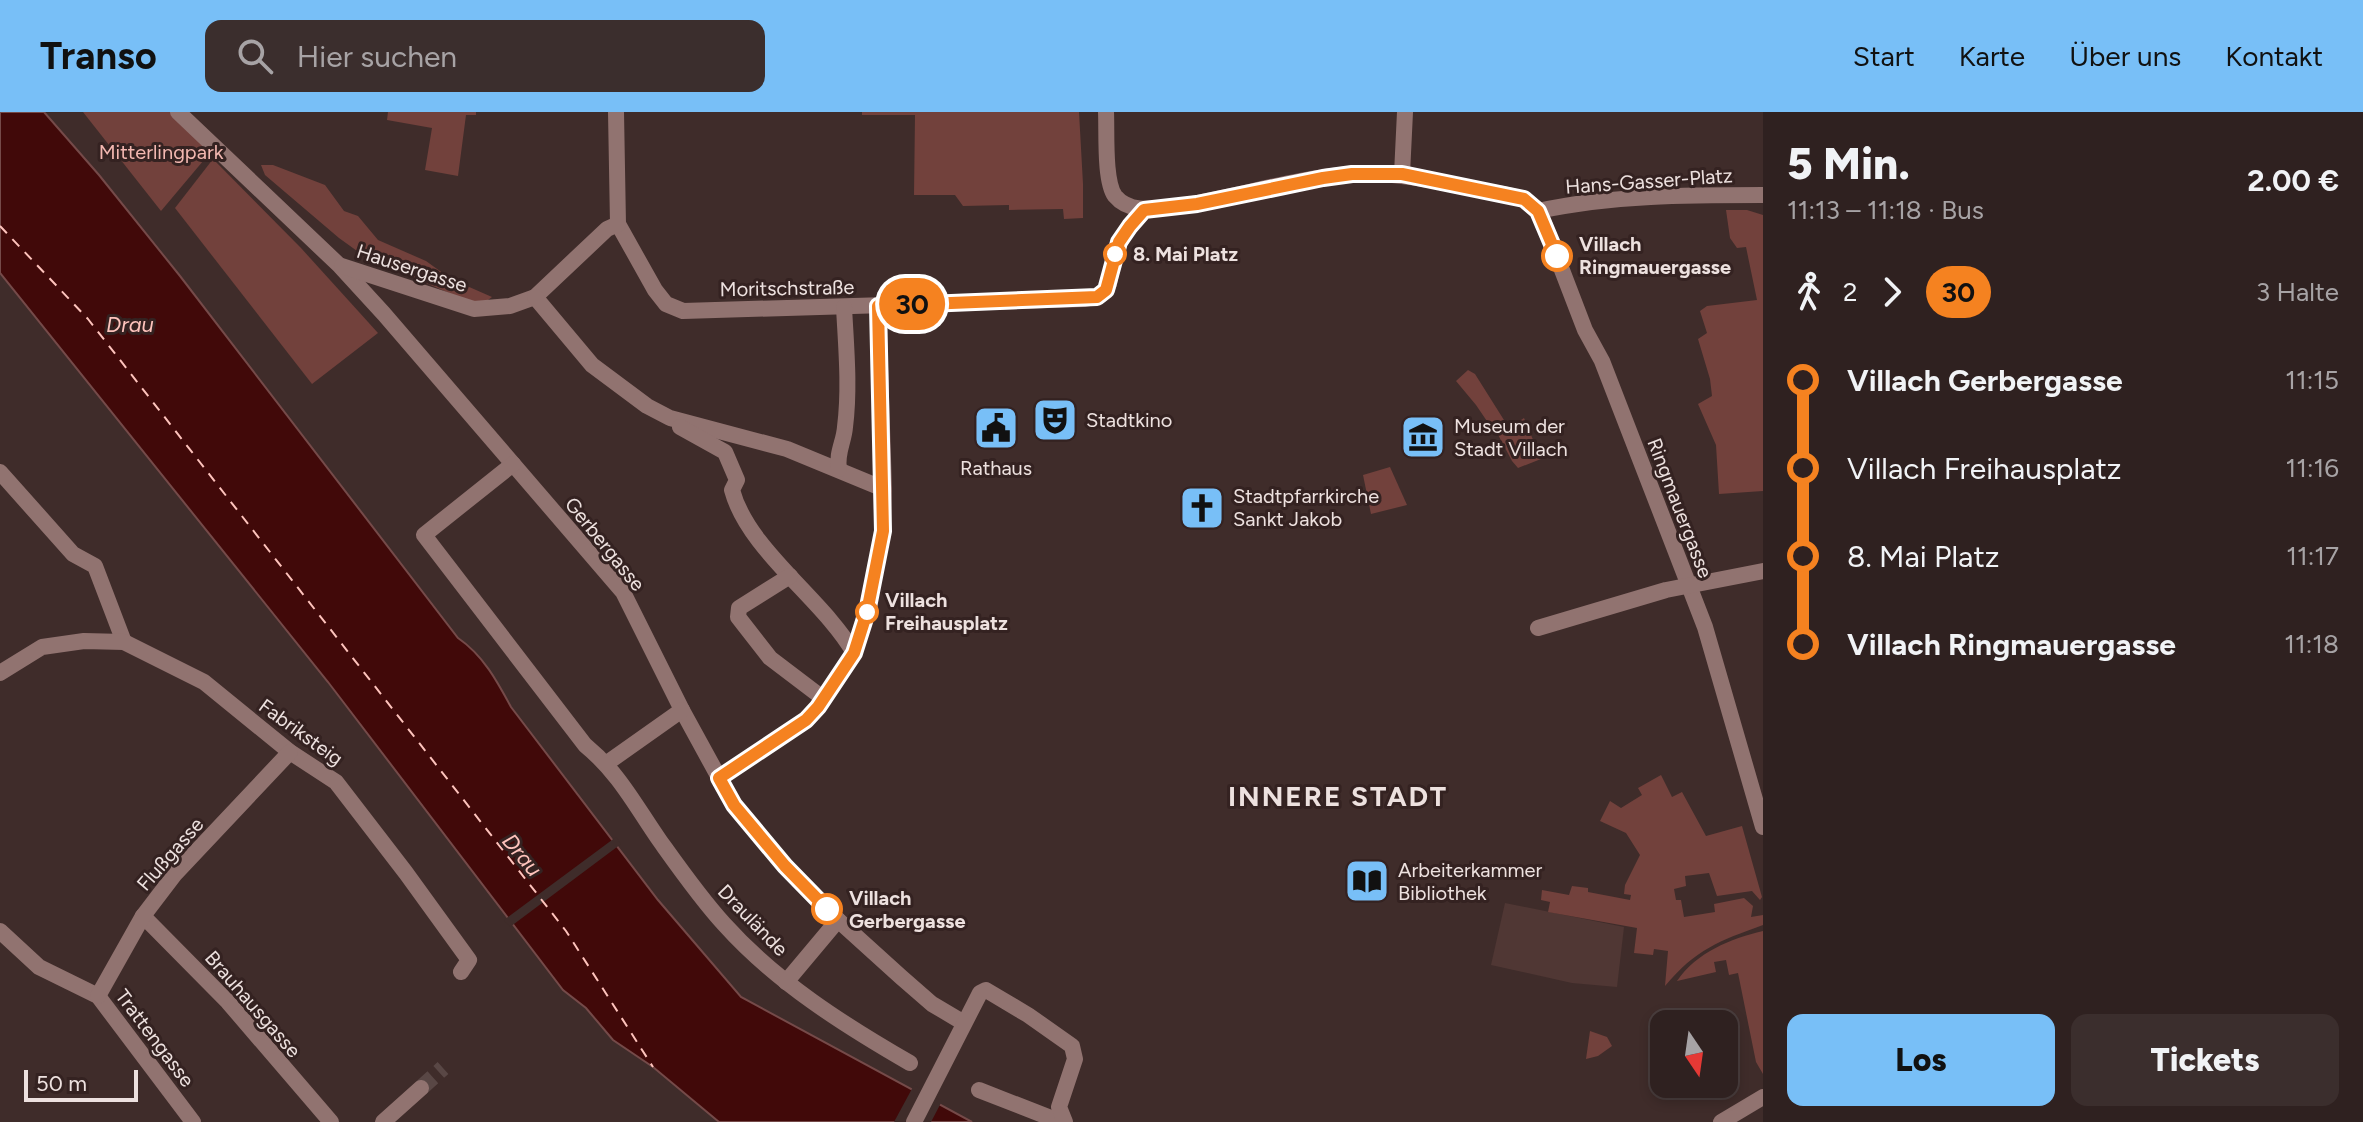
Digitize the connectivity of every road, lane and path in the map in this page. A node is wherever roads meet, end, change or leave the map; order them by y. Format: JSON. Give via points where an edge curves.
{"nodes":[{"id":1,"x":178,"y":112,"type":"edge"},
{"id":2,"x":616,"y":112,"type":"edge"},
{"id":3,"x":1106,"y":112,"type":"edge"},
{"id":4,"x":1405,"y":112,"type":"edge"},
{"id":5,"x":1402,"y":174,"type":"junction"},
{"id":6,"x":1763,"y":195,"type":"edge"},
{"id":7,"x":1144,"y":210,"type":"junction"},
{"id":8,"x":1538,"y":211,"type":"junction"},
{"id":9,"x":618,"y":224,"type":"junction"},
{"id":10,"x":340,"y":266,"type":"junction"},
{"id":11,"x":535,"y":297,"type":"junction"},
{"id":12,"x":878,"y":306,"type":"junction"},
{"id":13,"x":844,"y":307,"type":"junction"},
{"id":14,"x":670,"y":418,"type":"junction"},
{"id":15,"x":513,"y":464,"type":"junction"},
{"id":16,"x":839,"y":469,"type":"junction"},
{"id":17,"x":0,"y":472,"type":"edge"},
{"id":18,"x":884,"y":489,"type":"junction"},
{"id":19,"x":1763,"y":571,"type":"edge"},
{"id":20,"x":790,"y":576,"type":"junction"},
{"id":21,"x":1689,"y":586,"type":"junction"},
{"id":22,"x":1538,"y":628,"type":"dead end"},
{"id":23,"x":124,"y":642,"type":"junction"},
{"id":24,"x":854,"y":653,"type":"junction"},
{"id":25,"x":0,"y":673,"type":"edge"},
{"id":26,"x":824,"y":699,"type":"junction"},
{"id":27,"x":682,"y":710,"type":"junction"},
{"id":28,"x":290,"y":752,"type":"junction"},
{"id":29,"x":607,"y":763,"type":"junction"},
{"id":30,"x":719,"y":778,"type":"junction"},
{"id":31,"x":1763,"y":827,"type":"edge"},
{"id":32,"x":143,"y":916,"type":"junction"},
{"id":33,"x":838,"y":920,"type":"junction"},
{"id":34,"x":0,"y":931,"type":"edge"},
{"id":35,"x":461,"y":972,"type":"dead end"},
{"id":36,"x":786,"y":982,"type":"junction"},
{"id":37,"x":98,"y":996,"type":"junction"},
{"id":38,"x":964,"y":1023,"type":"junction"},
{"id":39,"x":910,"y":1063,"type":"dead end"},
{"id":40,"x":421,"y":1088,"type":"tunnel mouth"},
{"id":41,"x":979,"y":1090,"type":"dead end"},
{"id":42,"x":1763,"y":1097,"type":"edge"},
{"id":43,"x":193,"y":1122,"type":"edge"},
{"id":44,"x":331,"y":1122,"type":"edge"},
{"id":45,"x":383,"y":1122,"type":"edge"},
{"id":46,"x":914,"y":1122,"type":"edge"},
{"id":47,"x":1063,"y":1122,"type":"edge"},
{"id":48,"x":1721,"y":1122,"type":"edge"}],
"edges":[{"from":1,"to":10,"type":"street","name":"Gerbergasse"},
{"from":2,"to":9,"type":"street"},
{"from":3,"to":7,"type":"street","via":[[1111,190]]},
{"from":4,"to":5,"type":"street"},
{"from":5,"to":7,"type":"street","via":[[1323,178]]},
{"from":5,"to":8,"type":"street","via":[[1514,195]]},
{"from":6,"to":8,"type":"street","name":"Hans-Gasser-Platz","via":[[1635,197]]},
{"from":7,"to":12,"type":"street","name":"Moritschstraße","via":[[1119,242],[1100,296]]},
{"from":8,"to":21,"type":"street","name":"Ringmauergasse"},
{"from":9,"to":11,"type":"street","name":"Hausergasse"},
{"from":9,"to":13,"type":"street","name":"Moritschstraße","via":[[655,290],[666,304],[683,311]]},
{"from":10,"to":11,"type":"street","name":"Hausergasse","via":[[474,309],[510,306]]},
{"from":10,"to":15,"type":"street","name":"Gerbergasse"},
{"from":11,"to":14,"type":"street","via":[[592,365]]},
{"from":12,"to":13,"type":"street","name":"Moritschstraße"},
{"from":12,"to":18,"type":"street"},
{"from":13,"to":16,"type":"street","via":[[847,392]]},
{"from":14,"to":16,"type":"street","via":[[787,449]]},
{"from":14,"to":20,"type":"street","via":[[725,452],[737,480],[732,490],[735,502]]},
{"from":15,"to":27,"type":"street","name":"Gerbergasse","via":[[623,592]]},
{"from":15,"to":29,"type":"street","name":"Draulände","via":[[424,535],[585,745]]},
{"from":16,"to":18,"type":"street"},
{"from":17,"to":23,"type":"street","via":[[73,554],[95,566]]},
{"from":18,"to":24,"type":"street","via":[[883,531]]},
{"from":19,"to":21,"type":"street"},
{"from":20,"to":24,"type":"street","via":[[843,633]]},
{"from":20,"to":26,"type":"street","via":[[739,608],[738,617],[770,658]]},
{"from":21,"to":22,"type":"street"},
{"from":21,"to":31,"type":"street","name":"Ringmauergasse"},
{"from":23,"to":25,"type":"street","name":"Fabriksteig","via":[[42,647]]},
{"from":23,"to":28,"type":"street","name":"Fabriksteig","via":[[204,682]]},
{"from":24,"to":26,"type":"street"},
{"from":26,"to":30,"type":"street","via":[[806,720]]},
{"from":27,"to":29,"type":"street"},
{"from":27,"to":30,"type":"street","name":"Gerbergasse"},
{"from":28,"to":32,"type":"street","name":"Flußgasse","via":[[175,874]]},
{"from":28,"to":35,"type":"street","name":"Fabriksteig","via":[[336,782],[359,810],[469,960]]},
{"from":29,"to":36,"type":"street","name":"Draulände","via":[[724,924]]},
{"from":30,"to":33,"type":"street","name":"Gerbergasse","via":[[734,805],[785,866]]},
{"from":32,"to":37,"type":"street","name":"Flußgasse"},
{"from":32,"to":44,"type":"street","name":"Brauhausgasse","via":[[228,1002]]},
{"from":33,"to":36,"type":"street"},
{"from":33,"to":38,"type":"street","name":"Gerbergasse","via":[[932,1004]]},
{"from":34,"to":37,"type":"street","name":"Trattengasse","via":[[39,967]]},
{"from":36,"to":39,"type":"street","name":"Draulände"},
{"from":37,"to":43,"type":"street","name":"Trattengasse"},
{"from":38,"to":46,"type":"street"},
{"from":38,"to":47,"type":"street","via":[[986,990],[1072,1046],[1075,1059],[1059,1107]]},
{"from":40,"to":45,"type":"street"},
{"from":41,"to":47,"type":"street"},
{"from":42,"to":48,"type":"street"}]}
